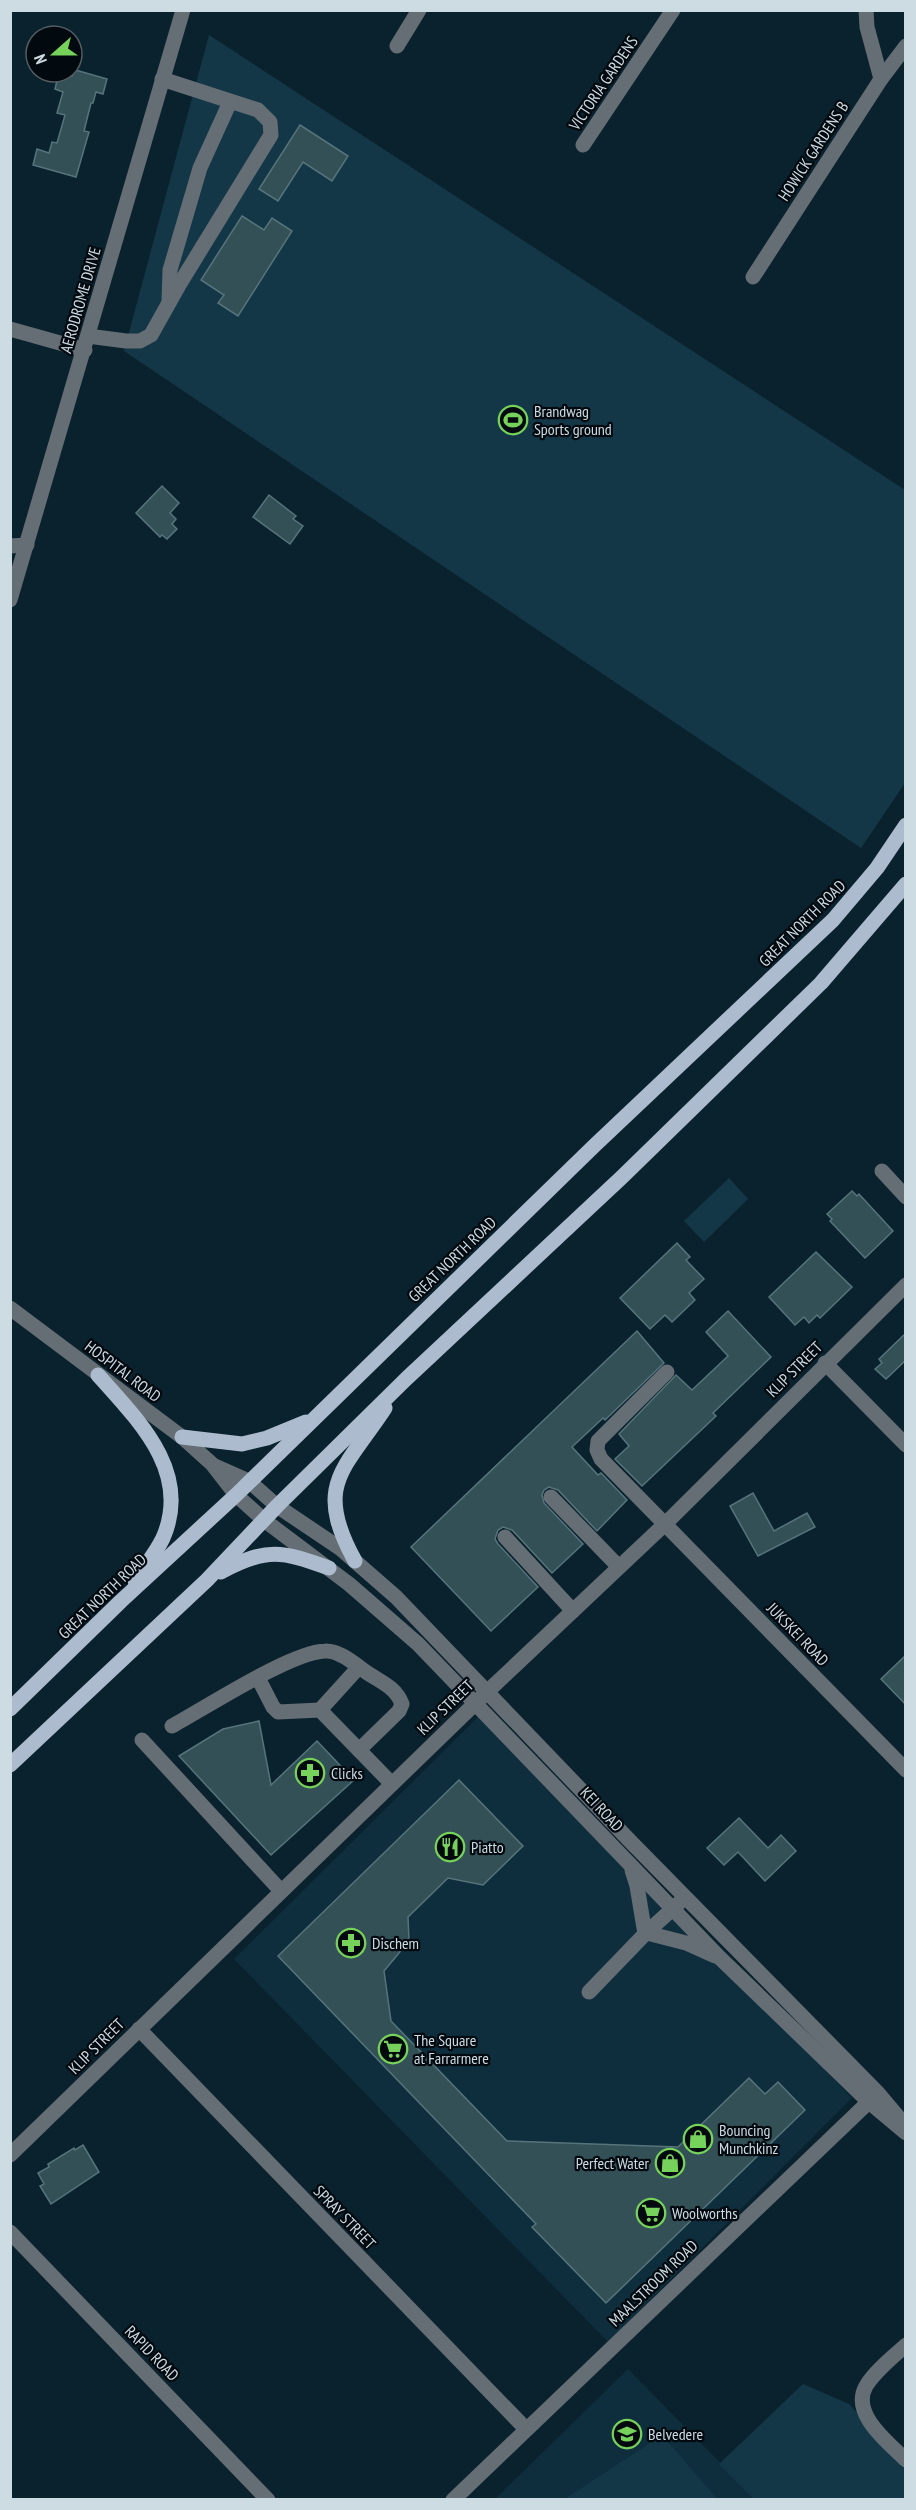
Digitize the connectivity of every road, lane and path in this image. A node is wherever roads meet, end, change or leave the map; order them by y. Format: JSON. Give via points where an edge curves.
{"nodes":[{"id":1,"x":183,"y":10,"type":"edge"},
{"id":2,"x":419,"y":10,"type":"edge"},
{"id":3,"x":673,"y":10,"type":"edge"},
{"id":4,"x":866,"y":10,"type":"edge"},
{"id":5,"x":397,"y":46,"type":"dead end"},
{"id":6,"x":906,"y":46,"type":"edge"},
{"id":7,"x":162,"y":79,"type":"junction"},
{"id":8,"x":881,"y":79,"type":"junction"},
{"id":9,"x":230,"y":102,"type":"junction"},
{"id":10,"x":583,"y":145,"type":"dead end"},
{"id":11,"x":753,"y":277,"type":"dead end"},
{"id":12,"x":169,"y":304,"type":"junction"},
{"id":13,"x":10,"y":329,"type":"edge"},
{"id":14,"x":86,"y":343,"type":"junction"},
{"id":15,"x":27,"y":545,"type":"junction"},
{"id":16,"x":10,"y":546,"type":"edge"},
{"id":17,"x":10,"y":600,"type":"edge"},
{"id":18,"x":906,"y":825,"type":"edge"},
{"id":19,"x":906,"y":884,"type":"edge"},
{"id":20,"x":882,"y":1171,"type":"dead end"},
{"id":21,"x":906,"y":1197,"type":"edge"},
{"id":22,"x":906,"y":1286,"type":"edge"},
{"id":23,"x":10,"y":1308,"type":"edge"},
{"id":24,"x":825,"y":1363,"type":"junction"},
{"id":25,"x":667,"y":1372,"type":"dead end"},
{"id":26,"x":98,"y":1376,"type":"junction"},
{"id":27,"x":406,"y":1379,"type":"junction"},
{"id":28,"x":311,"y":1420,"type":"junction"},
{"id":29,"x":182,"y":1437,"type":"junction"},
{"id":30,"x":906,"y":1445,"type":"edge"},
{"id":31,"x":212,"y":1464,"type":"junction"},
{"id":32,"x":249,"y":1481,"type":"junction"},
{"id":33,"x":237,"y":1495,"type":"junction"},
{"id":34,"x":551,"y":1497,"type":"dead end"},
{"id":35,"x":277,"y":1506,"type":"junction"},
{"id":36,"x":264,"y":1520,"type":"junction"},
{"id":37,"x":666,"y":1523,"type":"junction"},
{"id":38,"x":505,"y":1538,"type":"dead end"},
{"id":39,"x":355,"y":1561,"type":"junction"},
{"id":40,"x":619,"y":1567,"type":"junction"},
{"id":41,"x":329,"y":1568,"type":"junction"},
{"id":42,"x":207,"y":1580,"type":"junction"},
{"id":43,"x":121,"y":1601,"type":"junction"},
{"id":44,"x":573,"y":1611,"type":"junction"},
{"id":45,"x":359,"y":1667,"type":"junction"},
{"id":46,"x":258,"y":1678,"type":"junction"},
{"id":47,"x":488,"y":1691,"type":"junction"},
{"id":48,"x":476,"y":1703,"type":"junction"},
{"id":49,"x":10,"y":1709,"type":"edge"},
{"id":50,"x":320,"y":1710,"type":"junction"},
{"id":51,"x":172,"y":1726,"type":"dead end"},
{"id":52,"x":142,"y":1740,"type":"dead end"},
{"id":53,"x":359,"y":1750,"type":"junction"},
{"id":54,"x":10,"y":1765,"type":"edge"},
{"id":55,"x":906,"y":1770,"type":"edge"},
{"id":56,"x":392,"y":1784,"type":"junction"},
{"id":57,"x":630,"y":1865,"type":"junction"},
{"id":58,"x":281,"y":1891,"type":"junction"},
{"id":59,"x":686,"y":1897,"type":"junction"},
{"id":60,"x":673,"y":1909,"type":"junction"},
{"id":61,"x":646,"y":1933,"type":"junction"},
{"id":62,"x":720,"y":1958,"type":"junction"},
{"id":63,"x":589,"y":1992,"type":"dead end"},
{"id":64,"x":139,"y":2029,"type":"junction"},
{"id":65,"x":873,"y":2098,"type":"junction"},
{"id":66,"x":906,"y":2126,"type":"edge"},
{"id":67,"x":906,"y":2133,"type":"edge"},
{"id":68,"x":10,"y":2155,"type":"edge"},
{"id":69,"x":10,"y":2232,"type":"edge"},
{"id":70,"x":906,"y":2345,"type":"edge"},
{"id":71,"x":525,"y":2429,"type":"junction"},
{"id":72,"x":906,"y":2460,"type":"edge"},
{"id":73,"x":268,"y":2499,"type":"edge"},
{"id":74,"x":453,"y":2499,"type":"edge"}],
"edges":[{"from":1,"to":7,"type":"street","name":"AERODROME DRIVE"},
{"from":2,"to":5,"type":"street"},
{"from":3,"to":10,"type":"street","name":"VICTORIA GARDENS"},
{"from":4,"to":8,"type":"street"},
{"from":6,"to":8,"type":"street","name":"HOWICK GARDENS B"},
{"from":7,"to":9,"type":"street"},
{"from":7,"to":14,"type":"street","name":"AERODROME DRIVE"},
{"from":8,"to":11,"type":"street","name":"HOWICK GARDENS B"},
{"from":9,"to":12,"type":"street","via":[[200,168],[170,270]]},
{"from":9,"to":12,"type":"street","via":[[264,114],[270,122],[271,135]]},
{"from":12,"to":14,"type":"street","via":[[156,329],[146,338]]},
{"from":13,"to":14,"type":"street"},
{"from":14,"to":15,"type":"street","name":"AERODROME DRIVE"},
{"from":15,"to":16,"type":"street"},
{"from":15,"to":17,"type":"street","name":"AERODROME DRIVE"},
{"from":18,"to":28,"type":"main road","name":"GREAT NORTH ROAD","via":[[877,868],[833,920]]},
{"from":19,"to":27,"type":"main road","via":[[821,983]]},
{"from":20,"to":21,"type":"street"},
{"from":22,"to":24,"type":"street","name":"KLIP STREET"},
{"from":23,"to":26,"type":"street","name":"HOSPITAL ROAD"},
{"from":24,"to":30,"type":"street"},
{"from":24,"to":37,"type":"street","name":"KLIP STREET"},
{"from":25,"to":37,"type":"street","name":"JUKSKEI ROAD","via":[[598,1441],[597,1450]]},
{"from":26,"to":29,"type":"street","name":"HOSPITAL ROAD"},
{"from":26,"to":43,"type":"main road","via":[[153,1439],[165,1465],[170,1490],[163,1538]]},
{"from":27,"to":35,"type":"main road"},
{"from":27,"to":39,"type":"main road","via":[[338,1477],[333,1504]]},
{"from":28,"to":29,"type":"main road","via":[[242,1444]]},
{"from":28,"to":32,"type":"main road","name":"GREAT NORTH ROAD"},
{"from":29,"to":31,"type":"street","name":"HOSPITAL ROAD"},
{"from":31,"to":32,"type":"street","name":"HOSPITAL ROAD"},
{"from":31,"to":33,"type":"street","name":"HOSPITAL ROAD"},
{"from":32,"to":33,"type":"main road","name":"GREAT NORTH ROAD"},
{"from":32,"to":35,"type":"street","name":"HOSPITAL ROAD"},
{"from":33,"to":36,"type":"street","name":"HOSPITAL ROAD"},
{"from":33,"to":43,"type":"main road","name":"GREAT NORTH ROAD"},
{"from":34,"to":40,"type":"street"},
{"from":35,"to":36,"type":"main road"},
{"from":35,"to":39,"type":"street","name":"KEI ROAD"},
{"from":36,"to":41,"type":"street","name":"KEI ROAD"},
{"from":36,"to":42,"type":"main road"},
{"from":37,"to":40,"type":"street","name":"KLIP STREET"},
{"from":37,"to":55,"type":"street","name":"JUKSKEI ROAD"},
{"from":38,"to":44,"type":"street"},
{"from":39,"to":47,"type":"street","name":"KEI ROAD"},
{"from":40,"to":44,"type":"street","name":"KLIP STREET"},
{"from":41,"to":42,"type":"main road","via":[[293,1555],[259,1555]]},
{"from":41,"to":48,"type":"street","name":"KEI ROAD","via":[[418,1644]]},
{"from":42,"to":54,"type":"main road"},
{"from":43,"to":49,"type":"main road","name":"GREAT NORTH ROAD"},
{"from":44,"to":47,"type":"street","name":"KLIP STREET"},
{"from":45,"to":46,"type":"street","via":[[325,1651],[303,1656]]},
{"from":45,"to":50,"type":"street"},
{"from":45,"to":53,"type":"street","via":[[394,1689],[402,1704]]},
{"from":46,"to":50,"type":"street","via":[[278,1712]]},
{"from":46,"to":51,"type":"street"},
{"from":47,"to":48,"type":"street","name":"KLIP STREET"},
{"from":47,"to":59,"type":"street","name":"KEI ROAD"},
{"from":48,"to":56,"type":"street","name":"KLIP STREET"},
{"from":48,"to":57,"type":"street","name":"KEI ROAD"},
{"from":50,"to":53,"type":"street"},
{"from":52,"to":58,"type":"street"},
{"from":53,"to":56,"type":"street"},
{"from":56,"to":58,"type":"street","name":"KLIP STREET"},
{"from":57,"to":60,"type":"street","name":"KEI ROAD"},
{"from":57,"to":61,"type":"street"},
{"from":58,"to":64,"type":"street","name":"KLIP STREET"},
{"from":59,"to":60,"type":"street"},
{"from":59,"to":65,"type":"street","name":"KEI ROAD"},
{"from":60,"to":61,"type":"street"},
{"from":60,"to":62,"type":"street","name":"KEI ROAD"},
{"from":61,"to":62,"type":"street","via":[[686,1943]]},
{"from":61,"to":63,"type":"street"},
{"from":62,"to":65,"type":"street","name":"KEI ROAD"},
{"from":64,"to":68,"type":"street","name":"KLIP STREET"},
{"from":64,"to":71,"type":"street","name":"SPRAY STREET"},
{"from":65,"to":66,"type":"street","name":"KEI ROAD"},
{"from":65,"to":67,"type":"street","name":"KEI ROAD"},
{"from":65,"to":71,"type":"street","name":"MAALSTROOM ROAD"},
{"from":69,"to":73,"type":"street","name":"RAPID ROAD"},
{"from":70,"to":72,"type":"street","via":[[866,2387],[863,2398],[873,2427]]},
{"from":71,"to":74,"type":"street","name":"MAALSTROOM ROAD"}]}
